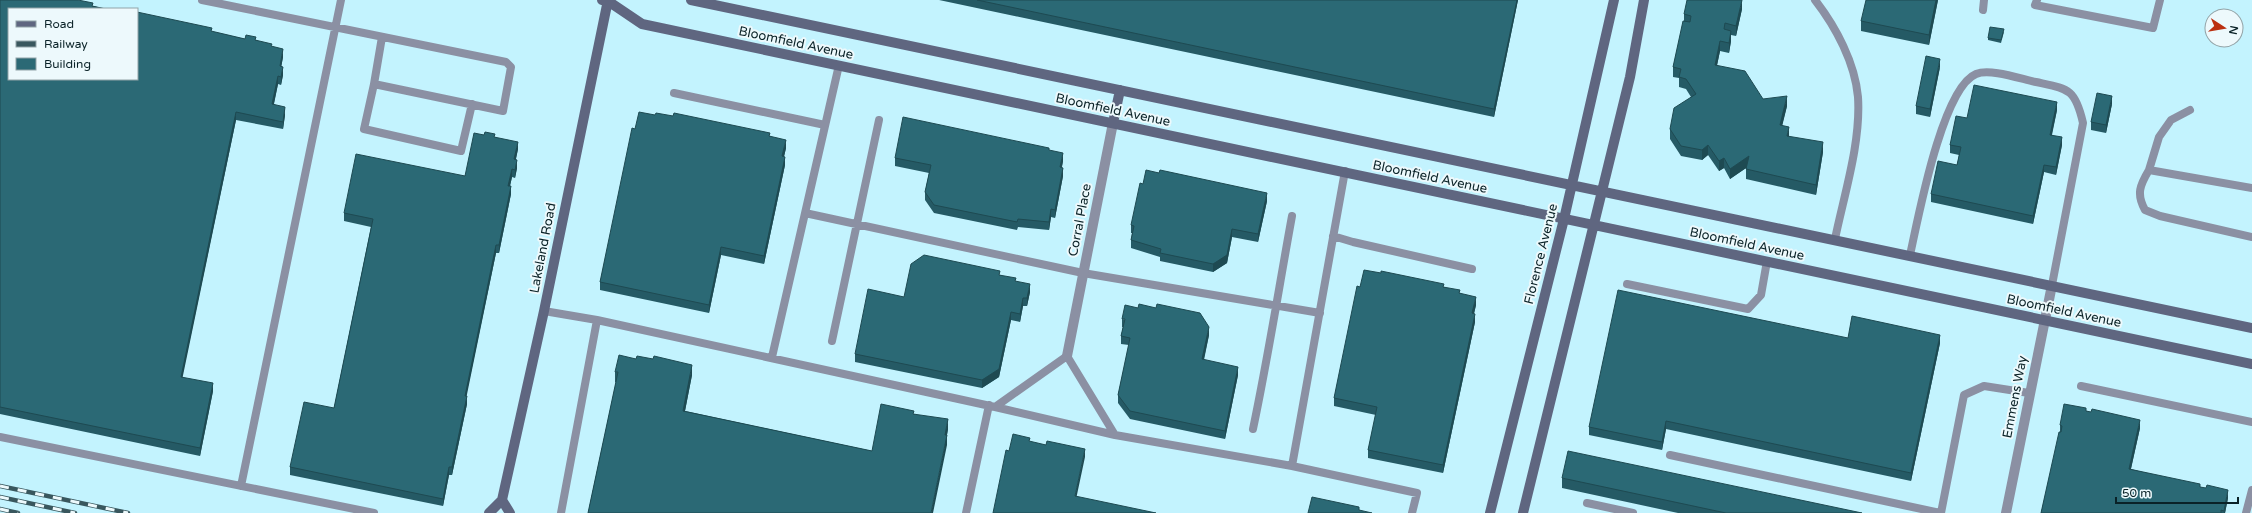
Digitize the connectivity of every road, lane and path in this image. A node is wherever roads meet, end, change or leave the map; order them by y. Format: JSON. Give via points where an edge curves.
{"nodes":[{"id":1,"x":202,"y":0,"type":"edge"},
{"id":2,"x":341,"y":0,"type":"edge"},
{"id":3,"x":608,"y":0,"type":"edge"},
{"id":4,"x":690,"y":0,"type":"edge"},
{"id":5,"x":1614,"y":0,"type":"edge"},
{"id":6,"x":1644,"y":0,"type":"edge"},
{"id":7,"x":1815,"y":0,"type":"edge"},
{"id":8,"x":1984,"y":0,"type":"edge"},
{"id":9,"x":2036,"y":0,"type":"edge"},
{"id":10,"x":2160,"y":0,"type":"edge"},
{"id":11,"x":1983,"y":10,"type":"dead end"},
{"id":12,"x":335,"y":28,"type":"junction"},
{"id":13,"x":382,"y":37,"type":"junction"},
{"id":14,"x":839,"y":65,"type":"junction"},
{"id":15,"x":374,"y":84,"type":"junction"},
{"id":16,"x":1120,"y":90,"type":"junction"},
{"id":17,"x":674,"y":93,"type":"dead end"},
{"id":18,"x":472,"y":104,"type":"junction"},
{"id":19,"x":2190,"y":110,"type":"dead end"},
{"id":20,"x":879,"y":120,"type":"dead end"},
{"id":21,"x":1113,"y":123,"type":"junction"},
{"id":22,"x":825,"y":125,"type":"junction"},
{"id":23,"x":2149,"y":170,"type":"junction"},
{"id":24,"x":1345,"y":172,"type":"junction"},
{"id":25,"x":1571,"y":184,"type":"junction"},
{"id":26,"x":2252,"y":188,"type":"edge"},
{"id":27,"x":1602,"y":190,"type":"junction"},
{"id":28,"x":805,"y":213,"type":"junction"},
{"id":29,"x":1292,"y":216,"type":"dead end"},
{"id":30,"x":1564,"y":219,"type":"junction"},
{"id":31,"x":856,"y":224,"type":"junction"},
{"id":32,"x":1594,"y":225,"type":"junction"},
{"id":33,"x":1333,"y":236,"type":"junction"},
{"id":34,"x":2252,"y":237,"type":"edge"},
{"id":35,"x":1835,"y":240,"type":"junction"},
{"id":36,"x":1910,"y":256,"type":"junction"},
{"id":37,"x":1767,"y":261,"type":"junction"},
{"id":38,"x":1472,"y":269,"type":"dead end"},
{"id":39,"x":1083,"y":273,"type":"junction"},
{"id":40,"x":1627,"y":284,"type":"dead end"},
{"id":41,"x":2052,"y":285,"type":"junction"},
{"id":42,"x":1275,"y":306,"type":"junction"},
{"id":43,"x":544,"y":311,"type":"junction"},
{"id":44,"x":1320,"y":313,"type":"junction"},
{"id":45,"x":597,"y":320,"type":"junction"},
{"id":46,"x":2044,"y":320,"type":"junction"},
{"id":47,"x":2252,"y":328,"type":"edge"},
{"id":48,"x":832,"y":341,"type":"dead end"},
{"id":49,"x":1067,"y":356,"type":"junction"},
{"id":50,"x":772,"y":358,"type":"junction"},
{"id":51,"x":2252,"y":364,"type":"edge"},
{"id":52,"x":2081,"y":386,"type":"dead end"},
{"id":53,"x":2029,"y":393,"type":"junction"},
{"id":54,"x":992,"y":406,"type":"junction"},
{"id":55,"x":2252,"y":422,"type":"edge"},
{"id":56,"x":1253,"y":429,"type":"dead end"},
{"id":57,"x":1115,"y":435,"type":"junction"},
{"id":58,"x":0,"y":437,"type":"edge"},
{"id":59,"x":1670,"y":455,"type":"dead end"},
{"id":60,"x":1292,"y":466,"type":"junction"},
{"id":61,"x":241,"y":486,"type":"junction"},
{"id":62,"x":2252,"y":490,"type":"edge"},
{"id":63,"x":502,"y":500,"type":"junction"},
{"id":64,"x":1587,"y":503,"type":"dead end"},
{"id":65,"x":1627,"y":512,"type":"edge"},
{"id":66,"x":374,"y":513,"type":"edge"},
{"id":67,"x":489,"y":513,"type":"edge"},
{"id":68,"x":510,"y":513,"type":"edge"},
{"id":69,"x":561,"y":513,"type":"edge"},
{"id":70,"x":966,"y":513,"type":"edge"},
{"id":71,"x":1412,"y":513,"type":"edge"},
{"id":72,"x":1490,"y":513,"type":"edge"},
{"id":73,"x":1523,"y":513,"type":"edge"},
{"id":74,"x":1940,"y":513,"type":"edge"},
{"id":75,"x":2006,"y":513,"type":"edge"},
{"id":76,"x":2246,"y":513,"type":"edge"}],
"edges":[{"from":1,"to":12,"type":"lane"},
{"from":2,"to":12,"type":"lane"},
{"from":3,"to":14,"type":"main road","name":"Bloomfield Avenue","via":[[642,24]]},
{"from":3,"to":43,"type":"main road","name":"Lakeland Road"},
{"from":4,"to":16,"type":"main road","name":"Bloomfield Avenue"},
{"from":5,"to":25,"type":"main road","name":"Florence Avenue"},
{"from":6,"to":27,"type":"main road","via":[[1630,77]]},
{"from":7,"to":35,"type":"lane","via":[[1836,33],[1854,78],[1858,97],[1855,143]]},
{"from":8,"to":11,"type":"lane"},
{"from":9,"to":10,"type":"lane","via":[[2035,5],[2154,28]]},
{"from":12,"to":13,"type":"lane"},
{"from":12,"to":61,"type":"lane"},
{"from":13,"to":15,"type":"lane"},
{"from":13,"to":18,"type":"lane","via":[[506,62],[511,67],[503,111]]},
{"from":14,"to":21,"type":"main road","name":"Bloomfield Avenue"},
{"from":14,"to":22,"type":"lane"},
{"from":15,"to":18,"type":"lane"},
{"from":15,"to":18,"type":"lane","via":[[364,129],[461,151]]},
{"from":16,"to":21,"type":"main road","name":"Corral Place"},
{"from":16,"to":25,"type":"main road","name":"Bloomfield Avenue"},
{"from":17,"to":22,"type":"lane"},
{"from":19,"to":23,"type":"lane","via":[[2171,120],[2159,137]]},
{"from":20,"to":31,"type":"lane"},
{"from":21,"to":24,"type":"main road","name":"Bloomfield Avenue"},
{"from":21,"to":39,"type":"street","name":"Corral Place"},
{"from":22,"to":28,"type":"lane"},
{"from":23,"to":26,"type":"lane"},
{"from":23,"to":34,"type":"lane","via":[[2142,181],[2139,199],[2145,210],[2160,216]]},
{"from":24,"to":30,"type":"main road","name":"Bloomfield Avenue"},
{"from":24,"to":33,"type":"lane"},
{"from":25,"to":27,"type":"main road","name":"Bloomfield Avenue"},
{"from":25,"to":30,"type":"main road","name":"Florence Avenue"},
{"from":27,"to":32,"type":"main road"},
{"from":27,"to":35,"type":"main road","name":"Bloomfield Avenue"},
{"from":28,"to":31,"type":"lane"},
{"from":28,"to":50,"type":"lane"},
{"from":29,"to":42,"type":"lane"},
{"from":30,"to":32,"type":"main road","name":"Bloomfield Avenue"},
{"from":30,"to":72,"type":"main road","name":"Florence Avenue"},
{"from":31,"to":39,"type":"lane"},
{"from":31,"to":48,"type":"lane"},
{"from":32,"to":37,"type":"main road","name":"Bloomfield Avenue"},
{"from":32,"to":73,"type":"main road"},
{"from":33,"to":38,"type":"lane"},
{"from":33,"to":44,"type":"lane"},
{"from":35,"to":36,"type":"main road","name":"Bloomfield Avenue"},
{"from":36,"to":41,"type":"main road","name":"Bloomfield Avenue"},
{"from":36,"to":41,"type":"lane","via":[[1928,175],[1952,102],[1964,83],[1977,73],[1994,72],[2066,89],[2079,105],[2083,123]]},
{"from":37,"to":40,"type":"lane","via":[[1761,295],[1748,310]]},
{"from":37,"to":46,"type":"main road","name":"Bloomfield Avenue"},
{"from":39,"to":42,"type":"lane"},
{"from":39,"to":49,"type":"street","name":"Corral Place"},
{"from":41,"to":46,"type":"street","name":"Emmens Way"},
{"from":41,"to":47,"type":"main road","name":"Bloomfield Avenue"},
{"from":42,"to":44,"type":"lane"},
{"from":42,"to":56,"type":"lane","via":[[1270,351]]},
{"from":43,"to":45,"type":"lane"},
{"from":43,"to":63,"type":"main road","name":"Lakeland Road"},
{"from":44,"to":60,"type":"lane"},
{"from":45,"to":50,"type":"lane"},
{"from":45,"to":69,"type":"lane"},
{"from":46,"to":51,"type":"main road","name":"Bloomfield Avenue"},
{"from":46,"to":53,"type":"street","name":"Emmens Way"},
{"from":49,"to":54,"type":"lane"},
{"from":49,"to":57,"type":"lane"},
{"from":50,"to":54,"type":"lane"},
{"from":52,"to":55,"type":"lane"},
{"from":53,"to":74,"type":"lane","via":[[1984,386],[1964,395]]},
{"from":53,"to":75,"type":"street","name":"Emmens Way"},
{"from":54,"to":57,"type":"lane"},
{"from":54,"to":70,"type":"lane"},
{"from":57,"to":60,"type":"lane"},
{"from":58,"to":61,"type":"lane"},
{"from":59,"to":74,"type":"lane"},
{"from":60,"to":71,"type":"lane","via":[[1417,493]]},
{"from":61,"to":66,"type":"lane"},
{"from":62,"to":76,"type":"lane"},
{"from":63,"to":67,"type":"main road"},
{"from":63,"to":68,"type":"main road"},
{"from":64,"to":65,"type":"lane"}]}
